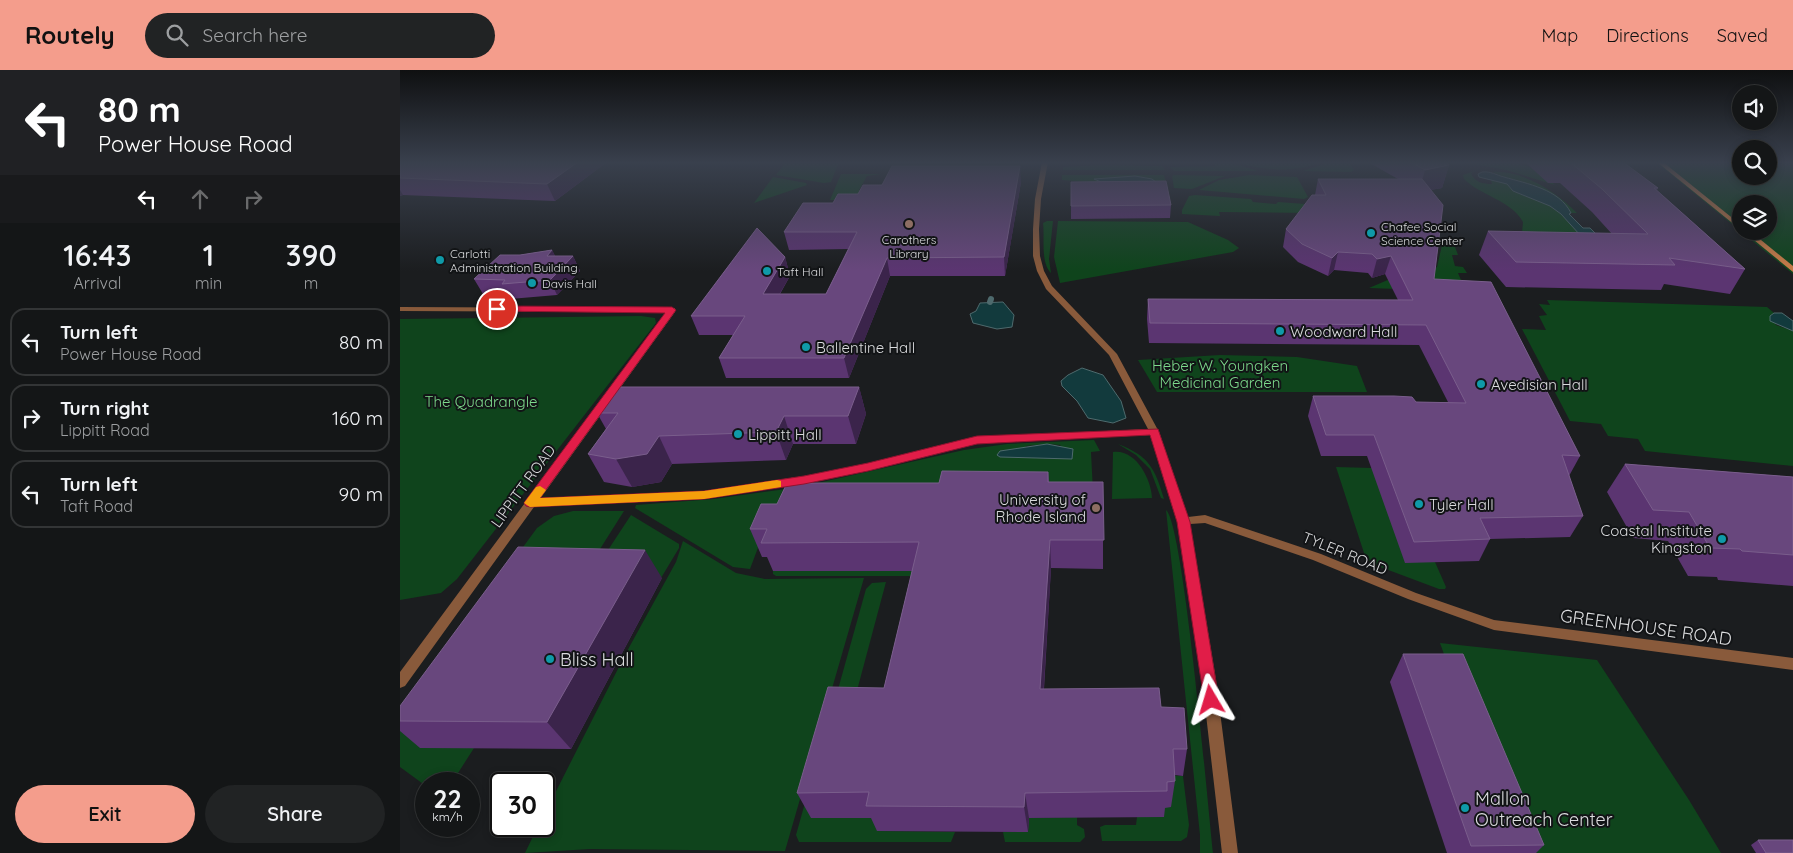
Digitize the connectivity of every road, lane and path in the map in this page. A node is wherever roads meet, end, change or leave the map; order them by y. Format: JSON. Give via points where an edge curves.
{"nodes":[{"id":1,"x":1041,"y":199,"type":"edge"},
{"id":2,"x":1705,"y":199,"type":"edge"},
{"id":3,"x":1732,"y":221,"type":"edge"},
{"id":4,"x":1757,"y":240,"type":"edge"},
{"id":5,"x":1793,"y":270,"type":"edge"},
{"id":6,"x":400,"y":308,"type":"edge"},
{"id":7,"x":1154,"y":432,"type":"junction"},
{"id":8,"x":530,"y":503,"type":"junction"},
{"id":9,"x":1184,"y":522,"type":"junction"},
{"id":10,"x":1494,"y":625,"type":"joint"},
{"id":11,"x":1793,"y":664,"type":"edge"},
{"id":12,"x":400,"y":682,"type":"edge"},
{"id":13,"x":1230,"y":853,"type":"edge"}],
"edges":[{"from":1,"to":7,"type":"street","via":[[1036,237],[1042,276],[1048,287],[1113,354]]},
{"from":2,"to":3,"type":"street"},
{"from":4,"to":5,"type":"street"},
{"from":6,"to":8,"type":"street","name":"LIPPITT ROAD","via":[[672,310]]},
{"from":7,"to":8,"type":"street","via":[[977,440],[804,480],[704,495]]},
{"from":7,"to":9,"type":"street"},
{"from":8,"to":12,"type":"street","name":"LIPPITT ROAD"},
{"from":9,"to":10,"type":"street","name":"TYLER ROAD","via":[[1205,519],[1317,557]]},
{"from":9,"to":13,"type":"street","via":[[1209,680]]},
{"from":10,"to":11,"type":"street","name":"GREENHOUSE ROAD"}]}
